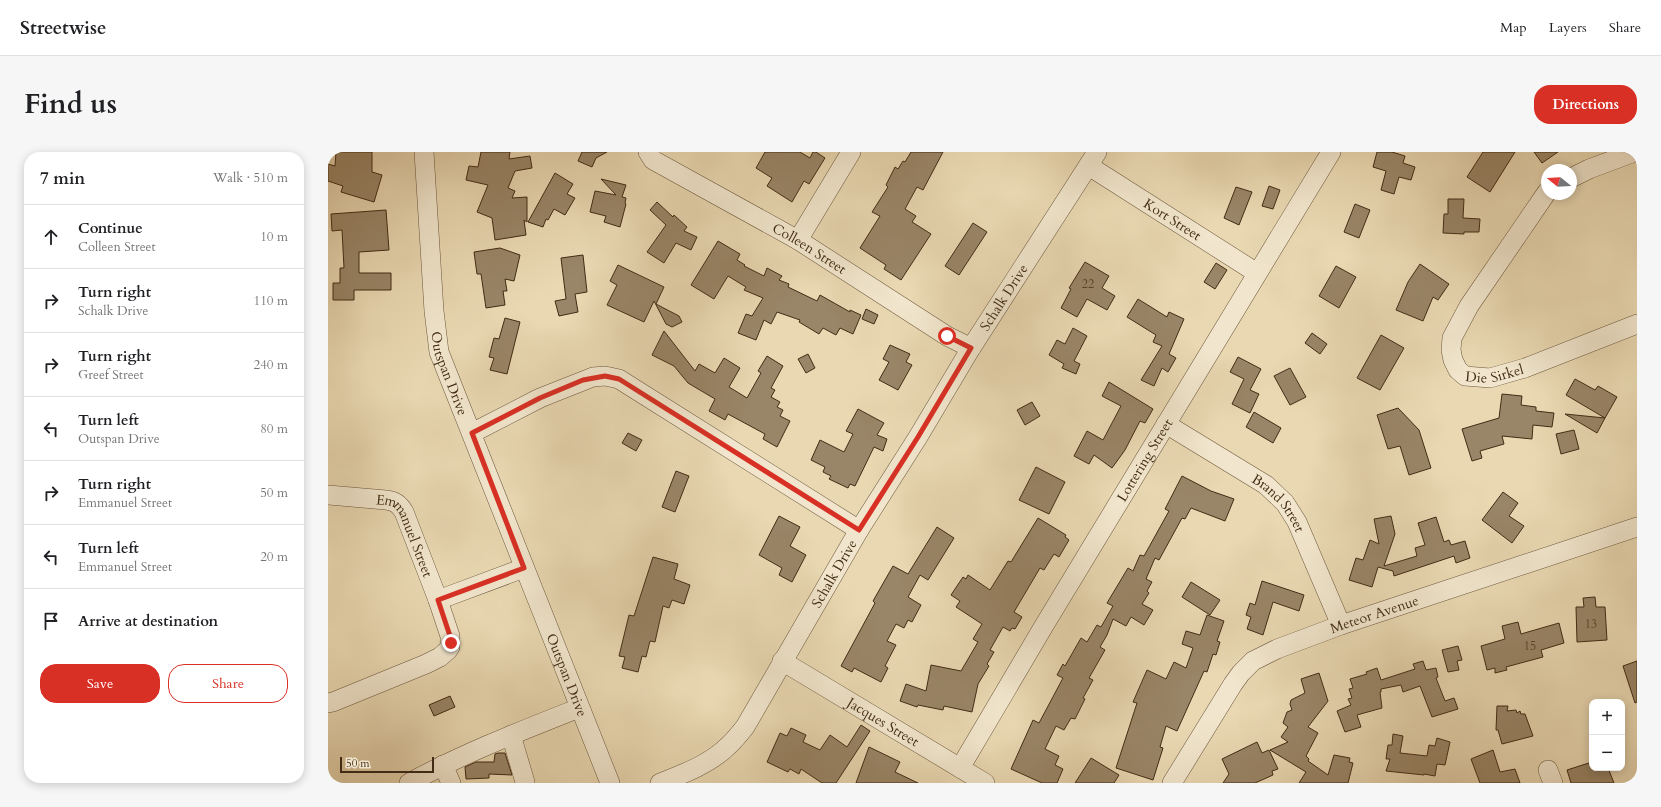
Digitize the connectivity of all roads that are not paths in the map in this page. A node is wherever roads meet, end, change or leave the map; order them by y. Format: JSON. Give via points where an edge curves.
{"nodes":[{"id":1,"x":424,"y":152,"type":"edge"},
{"id":2,"x":648,"y":152,"type":"edge"},
{"id":3,"x":851,"y":152,"type":"edge"},
{"id":4,"x":1331,"y":152,"type":"edge"},
{"id":5,"x":1633,"y":158,"type":"edge"},
{"id":6,"x":1093,"y":159,"type":"edge"},
{"id":7,"x":1577,"y":175,"type":"edge"},
{"id":8,"x":1542,"y":200,"type":"edge"},
{"id":9,"x":798,"y":240,"type":"junction"},
{"id":10,"x":1257,"y":273,"type":"junction"},
{"id":11,"x":1637,"y":324,"type":"edge"},
{"id":12,"x":971,"y":348,"type":"junction"},
{"id":13,"x":1166,"y":424,"type":"junction"},
{"id":14,"x":472,"y":433,"type":"junction"},
{"id":15,"x":328,"y":495,"type":"edge"},
{"id":16,"x":1637,"y":527,"type":"edge"},
{"id":17,"x":859,"y":530,"type":"junction"},
{"id":18,"x":524,"y":568,"type":"junction"},
{"id":19,"x":438,"y":600,"type":"junction"},
{"id":20,"x":1341,"y":625,"type":"junction"},
{"id":21,"x":782,"y":661,"type":"junction"},
{"id":22,"x":328,"y":703,"type":"edge"},
{"id":23,"x":579,"y":708,"type":"junction"},
{"id":24,"x":511,"y":735,"type":"junction"},
{"id":25,"x":443,"y":765,"type":"junction"},
{"id":26,"x":960,"y":768,"type":"junction"},
{"id":27,"x":525,"y":782,"type":"dead end"},
{"id":28,"x":409,"y":783,"type":"edge"},
{"id":29,"x":451,"y":783,"type":"edge"},
{"id":30,"x":610,"y":783,"type":"edge"},
{"id":31,"x":660,"y":783,"type":"edge"},
{"id":32,"x":985,"y":783,"type":"edge"},
{"id":33,"x":1172,"y":783,"type":"edge"}],
"edges":[{"from":1,"to":14,"type":"street","name":"Outspan Drive","via":[[439,352]]},
{"from":2,"to":9,"type":"street","name":"Colleen Street","via":[[653,160]]},
{"from":3,"to":9,"type":"street"},
{"from":4,"to":10,"type":"street","name":"Lottering Street"},
{"from":5,"to":7,"type":"street","via":[[1589,169]]},
{"from":6,"to":10,"type":"street","name":"Kort Street"},
{"from":6,"to":12,"type":"street","name":"Schalk Drive"},
{"from":8,"to":11,"type":"street","name":"Die Sirkel","via":[[1469,306],[1452,338],[1451,350],[1458,370],[1465,376],[1490,378],[1525,368]]},
{"from":9,"to":12,"type":"street","name":"Colleen Street","via":[[947,336]]},
{"from":10,"to":13,"type":"street","name":"Lottering Street"},
{"from":12,"to":17,"type":"street","name":"Schalk Drive"},
{"from":13,"to":20,"type":"street","name":"Brand Street","via":[[1266,485],[1285,502],[1297,522]]},
{"from":13,"to":26,"type":"street","name":"Lottering Street"},
{"from":14,"to":17,"type":"street","via":[[540,398],[583,380],[605,376],[619,379]]},
{"from":14,"to":18,"type":"street","name":"Outspan Drive"},
{"from":15,"to":19,"type":"street","name":"Emmanuel Street","via":[[397,503],[404,512]]},
{"from":16,"to":20,"type":"street","name":"Meteor Avenue"},
{"from":17,"to":21,"type":"street","name":"Schalk Drive"},
{"from":18,"to":19,"type":"street","name":"Emmanuel Street"},
{"from":18,"to":23,"type":"street","name":"Outspan Drive"},
{"from":19,"to":22,"type":"street","name":"Emmanuel Street","via":[[450,636],[448,650],[426,664]]},
{"from":20,"to":33,"type":"street","name":"Meteor Avenue","via":[[1277,649],[1253,661],[1233,684]]},
{"from":21,"to":26,"type":"street","name":"Jacques Street"},
{"from":21,"to":31,"type":"street","name":"Schalk Drive","via":[[744,727],[728,747],[698,767]]},
{"from":23,"to":24,"type":"street"},
{"from":23,"to":30,"type":"street","name":"Outspan Drive"},
{"from":24,"to":25,"type":"street"},
{"from":24,"to":27,"type":"street"},
{"from":25,"to":28,"type":"street"},
{"from":25,"to":29,"type":"street"},
{"from":26,"to":32,"type":"street","name":"Jacques Street"}]}
